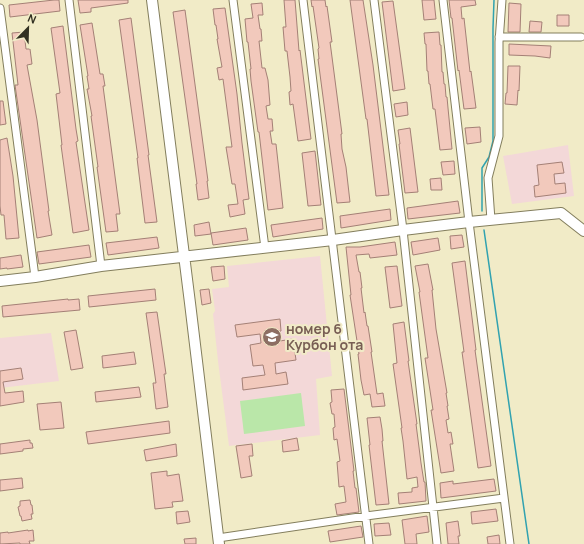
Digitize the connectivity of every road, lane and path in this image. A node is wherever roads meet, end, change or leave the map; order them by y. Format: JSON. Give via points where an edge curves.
{"nodes":[{"id":1,"x":69,"y":0,"type":"edge"},
{"id":2,"x":152,"y":0,"type":"edge"},
{"id":3,"x":233,"y":0,"type":"edge"},
{"id":4,"x":303,"y":0,"type":"edge"},
{"id":5,"x":374,"y":0,"type":"edge"},
{"id":6,"x":443,"y":0,"type":"edge"},
{"id":7,"x":502,"y":0,"type":"edge"},
{"id":8,"x":0,"y":8,"type":"edge"},
{"id":9,"x":499,"y":37,"type":"junction"},
{"id":10,"x":581,"y":37,"type":"dead end"},
{"id":11,"x":491,"y":220,"type":"junction"},
{"id":12,"x":470,"y":222,"type":"junction"},
{"id":13,"x":403,"y":230,"type":"junction"},
{"id":14,"x":584,"y":231,"type":"edge"},
{"id":15,"x":333,"y":240,"type":"junction"},
{"id":16,"x":265,"y":248,"type":"junction"},
{"id":17,"x":184,"y":256,"type":"junction"},
{"id":18,"x":101,"y":266,"type":"junction"},
{"id":19,"x":35,"y":277,"type":"junction"},
{"id":20,"x":0,"y":281,"type":"edge"},
{"id":21,"x":504,"y":498,"type":"junction"},
{"id":22,"x":434,"y":508,"type":"junction"},
{"id":23,"x":366,"y":516,"type":"junction"},
{"id":24,"x":218,"y":541,"type":"edge"},
{"id":25,"x":369,"y":544,"type":"edge"},
{"id":26,"x":437,"y":544,"type":"edge"},
{"id":27,"x":510,"y":544,"type":"edge"}],
"edges":[{"from":1,"to":18,"type":"street"},
{"from":2,"to":17,"type":"street"},
{"from":3,"to":16,"type":"street"},
{"from":4,"to":15,"type":"street"},
{"from":5,"to":13,"type":"street"},
{"from":6,"to":12,"type":"street"},
{"from":7,"to":9,"type":"street"},
{"from":8,"to":19,"type":"street"},
{"from":9,"to":10,"type":"street"},
{"from":9,"to":11,"type":"street","via":[[499,136],[488,178]]},
{"from":11,"to":12,"type":"street"},
{"from":11,"to":14,"type":"street","via":[[561,213]]},
{"from":12,"to":13,"type":"street"},
{"from":12,"to":21,"type":"street"},
{"from":13,"to":15,"type":"street"},
{"from":13,"to":22,"type":"street"},
{"from":15,"to":16,"type":"street"},
{"from":15,"to":23,"type":"street"},
{"from":16,"to":17,"type":"street"},
{"from":17,"to":18,"type":"street"},
{"from":17,"to":24,"type":"street"},
{"from":18,"to":19,"type":"street"},
{"from":19,"to":20,"type":"street"},
{"from":21,"to":22,"type":"street"},
{"from":21,"to":27,"type":"street"},
{"from":22,"to":23,"type":"street"},
{"from":22,"to":26,"type":"street"},
{"from":23,"to":24,"type":"street"},
{"from":23,"to":25,"type":"street"}]}
